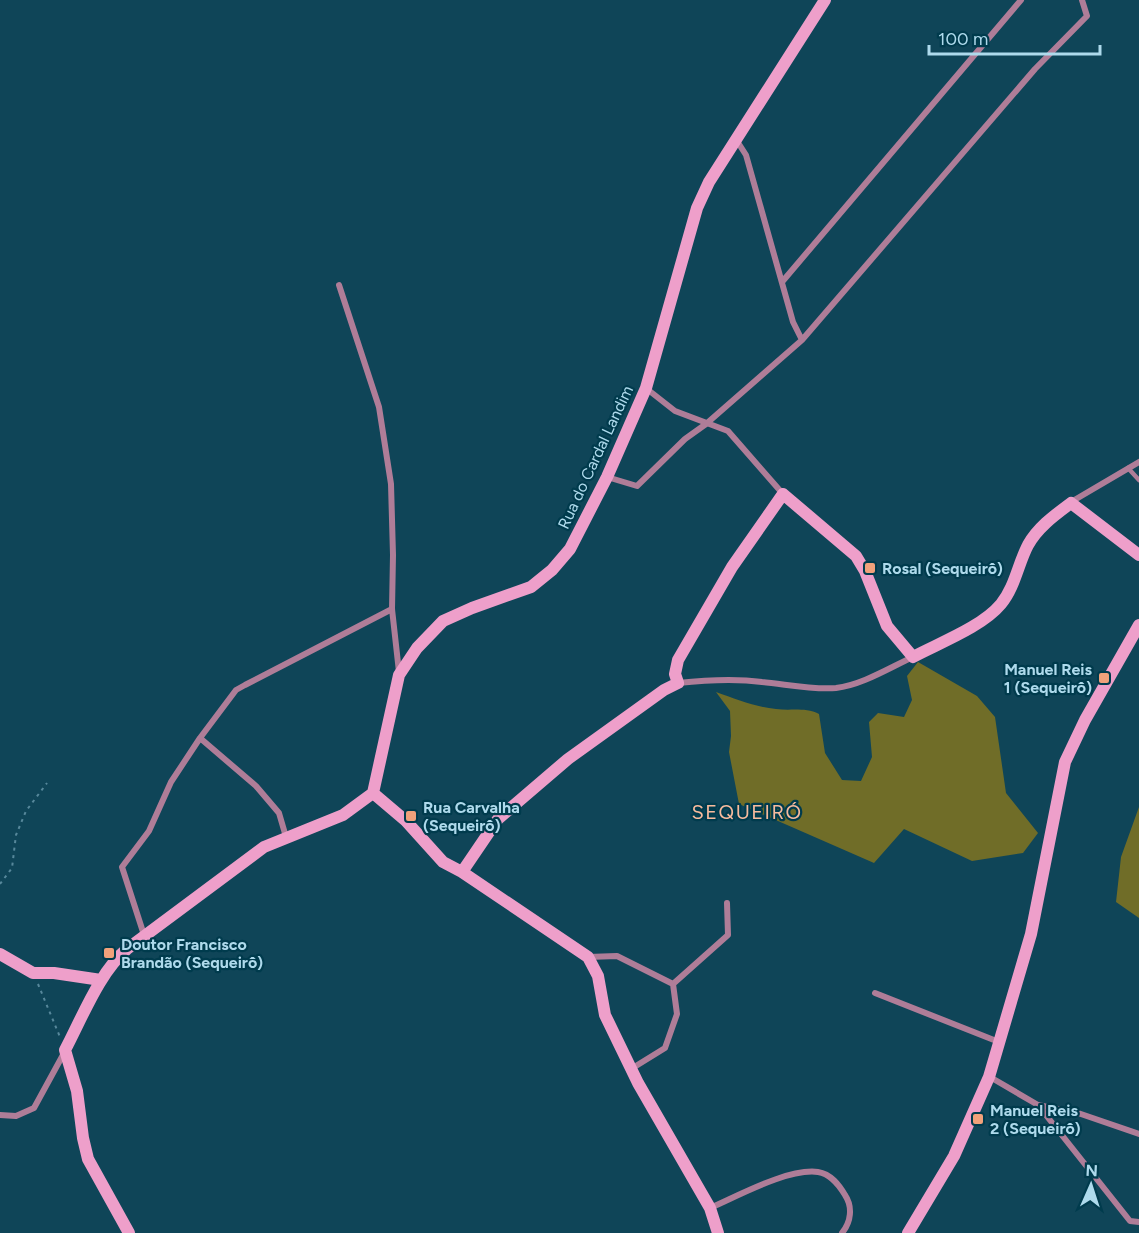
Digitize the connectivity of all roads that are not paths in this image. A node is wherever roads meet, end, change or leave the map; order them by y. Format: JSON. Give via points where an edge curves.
{"nodes":[{"id":1,"x":825,"y":0,"type":"edge"},
{"id":2,"x":1022,"y":0,"type":"edge"},
{"id":3,"x":1082,"y":0,"type":"edge"},
{"id":4,"x":737,"y":141,"type":"junction"},
{"id":5,"x":782,"y":282,"type":"junction"},
{"id":6,"x":339,"y":285,"type":"dead end"},
{"id":7,"x":802,"y":340,"type":"junction"},
{"id":8,"x":646,"y":388,"type":"junction"},
{"id":9,"x":706,"y":424,"type":"junction"},
{"id":10,"x":1139,"y":462,"type":"edge"},
{"id":11,"x":1128,"y":468,"type":"junction"},
{"id":12,"x":607,"y":477,"type":"junction"},
{"id":13,"x":1139,"y":480,"type":"edge"},
{"id":14,"x":783,"y":494,"type":"junction"},
{"id":15,"x":1071,"y":503,"type":"junction"},
{"id":16,"x":1139,"y":555,"type":"edge"},
{"id":17,"x":392,"y":609,"type":"junction"},
{"id":18,"x":1139,"y":625,"type":"edge"},
{"id":19,"x":913,"y":657,"type":"junction"},
{"id":20,"x":399,"y":675,"type":"junction"},
{"id":21,"x":678,"y":683,"type":"junction"},
{"id":22,"x":200,"y":738,"type":"junction"},
{"id":23,"x":373,"y":793,"type":"junction"},
{"id":24,"x":286,"y":837,"type":"junction"},
{"id":25,"x":462,"y":872,"type":"junction"},
{"id":26,"x":727,"y":903,"type":"dead end"},
{"id":27,"x":144,"y":936,"type":"junction"},
{"id":28,"x":0,"y":954,"type":"edge"},
{"id":29,"x":588,"y":957,"type":"junction"},
{"id":30,"x":101,"y":980,"type":"junction"},
{"id":31,"x":673,"y":984,"type":"junction"},
{"id":32,"x":875,"y":993,"type":"dead end"},
{"id":33,"x":999,"y":1042,"type":"junction"},
{"id":34,"x":65,"y":1050,"type":"junction"},
{"id":35,"x":632,"y":1069,"type":"junction"},
{"id":36,"x":989,"y":1077,"type":"junction"},
{"id":37,"x":1038,"y":1105,"type":"junction"},
{"id":38,"x":0,"y":1116,"type":"edge"},
{"id":39,"x":1139,"y":1134,"type":"edge"},
{"id":40,"x":710,"y":1208,"type":"junction"},
{"id":41,"x":1139,"y":1222,"type":"edge"},
{"id":42,"x":129,"y":1233,"type":"edge"},
{"id":43,"x":718,"y":1233,"type":"edge"},
{"id":44,"x":842,"y":1233,"type":"edge"},
{"id":45,"x":908,"y":1233,"type":"edge"}],
"edges":[{"from":1,"to":4,"type":"street","name":"Rua do Cardal Landim"},
{"from":2,"to":5,"type":"street"},
{"from":3,"to":7,"type":"street","via":[[1087,16],[1035,69]]},
{"from":4,"to":5,"type":"street","via":[[746,155]]},
{"from":4,"to":8,"type":"street","name":"Rua do Cardal Landim","via":[[696,208]]},
{"from":5,"to":7,"type":"street"},
{"from":6,"to":17,"type":"street","via":[[379,407],[391,483]]},
{"from":7,"to":9,"type":"street"},
{"from":8,"to":9,"type":"street","via":[[675,411]]},
{"from":8,"to":12,"type":"street","name":"Rua do Cardal Landim"},
{"from":9,"to":12,"type":"street","via":[[637,486]]},
{"from":9,"to":14,"type":"street","via":[[728,431]]},
{"from":10,"to":11,"type":"street"},
{"from":11,"to":13,"type":"lane"},
{"from":11,"to":15,"type":"street"},
{"from":12,"to":20,"type":"street","name":"Rua do Cardal Landim","via":[[570,549],[552,570],[531,587],[443,621],[417,648]]},
{"from":14,"to":19,"type":"street","via":[[855,556],[887,626]]},
{"from":14,"to":21,"type":"street","via":[[732,567],[678,660]]},
{"from":15,"to":16,"type":"street"},
{"from":15,"to":19,"type":"street","via":[[1042,525],[1028,545],[1000,605],[982,620]]},
{"from":17,"to":20,"type":"street"},
{"from":17,"to":22,"type":"street","via":[[244,685]]},
{"from":18,"to":33,"type":"street","via":[[1084,720],[1065,762],[1031,934]]},
{"from":19,"to":21,"type":"street","via":[[836,688],[758,681]]},
{"from":20,"to":23,"type":"street","name":"Rua do Cardal Landim"},
{"from":21,"to":25,"type":"street","via":[[568,759],[498,819]]},
{"from":22,"to":24,"type":"street","via":[[256,786],[279,813]]},
{"from":22,"to":27,"type":"street","via":[[171,782],[149,831],[122,867]]},
{"from":23,"to":24,"type":"street","via":[[343,814]]},
{"from":23,"to":25,"type":"street","via":[[406,821],[443,862]]},
{"from":24,"to":27,"type":"street","via":[[264,847]]},
{"from":25,"to":29,"type":"street"},
{"from":26,"to":31,"type":"street","via":[[728,935]]},
{"from":27,"to":30,"type":"street","via":[[115,959]]},
{"from":28,"to":30,"type":"street","via":[[33,973]]},
{"from":29,"to":31,"type":"street","via":[[617,956]]},
{"from":29,"to":35,"type":"street","via":[[598,976],[605,1015]]},
{"from":30,"to":34,"type":"street"},
{"from":31,"to":35,"type":"street","via":[[677,1014],[665,1048]]},
{"from":32,"to":33,"type":"street"},
{"from":33,"to":36,"type":"street"},
{"from":34,"to":38,"type":"street","via":[[34,1108],[16,1116]]},
{"from":34,"to":42,"type":"street","via":[[77,1091],[88,1159]]},
{"from":35,"to":40,"type":"street"},
{"from":36,"to":37,"type":"street"},
{"from":36,"to":45,"type":"street","via":[[954,1156]]},
{"from":37,"to":39,"type":"street","via":[[1078,1113]]},
{"from":37,"to":41,"type":"street","via":[[1130,1221]]},
{"from":40,"to":43,"type":"street"},
{"from":40,"to":44,"type":"street","via":[[795,1172],[820,1172],[837,1182],[849,1201],[849,1224]]}]}
